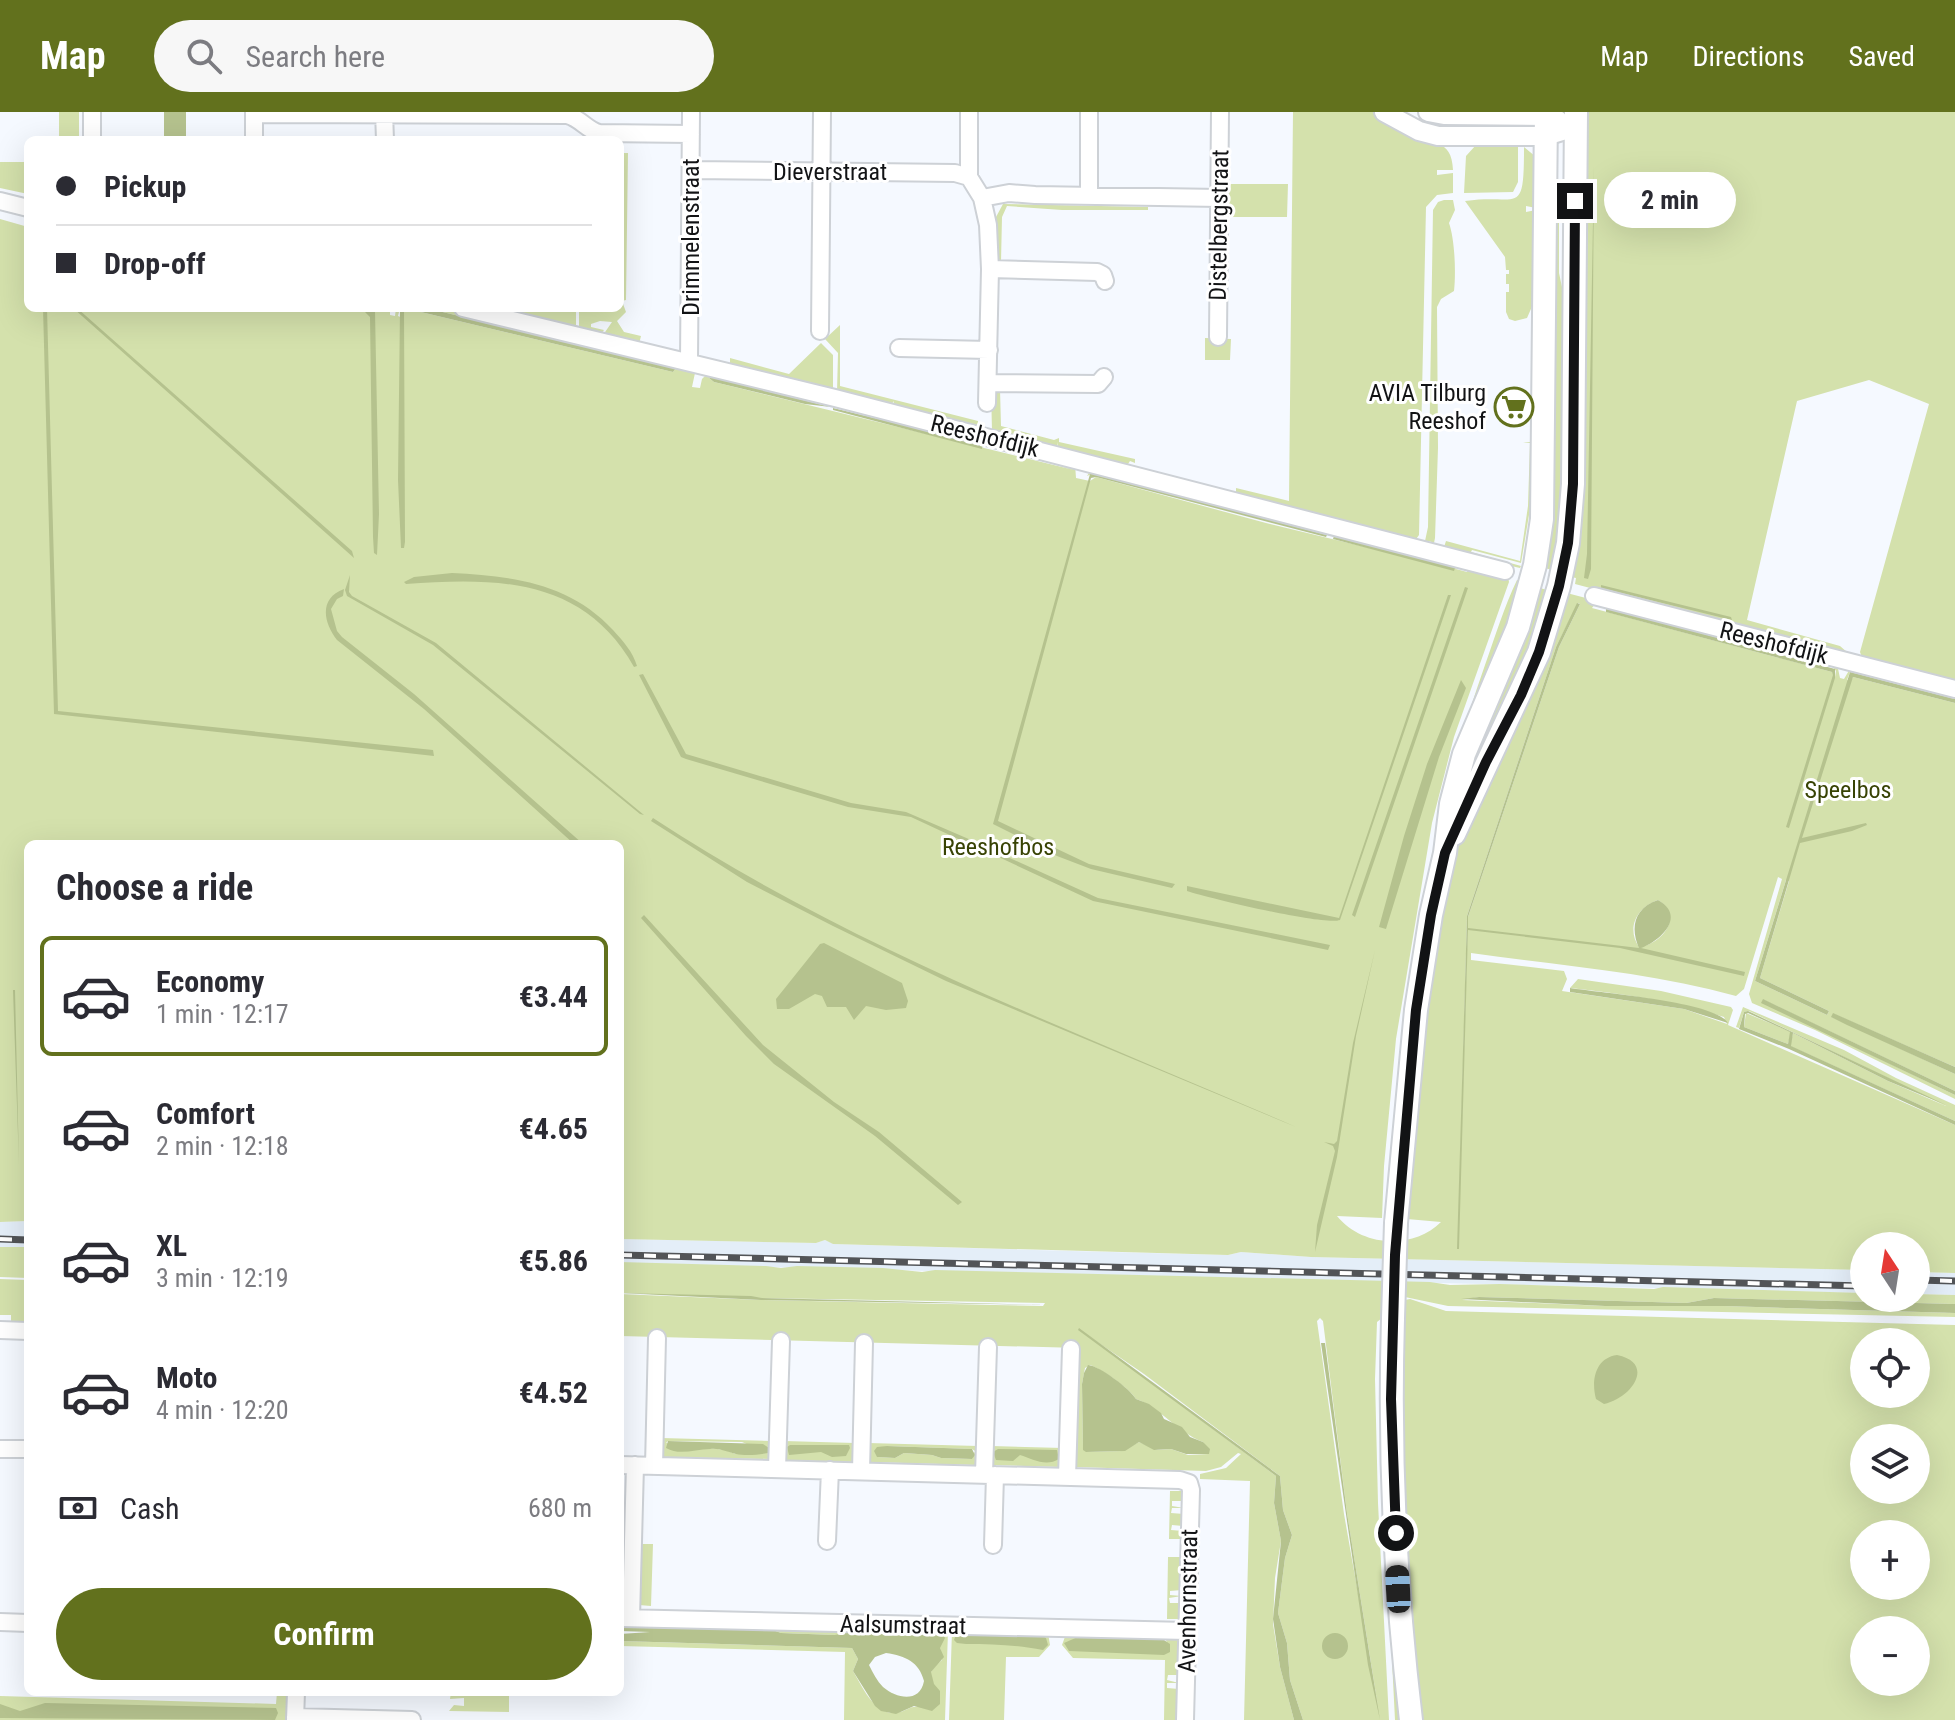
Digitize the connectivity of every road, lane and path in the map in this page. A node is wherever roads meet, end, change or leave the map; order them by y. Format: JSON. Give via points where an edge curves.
{"nodes":[{"id":1,"x":92,"y":112,"type":"edge"},
{"id":2,"x":691,"y":112,"type":"edge"},
{"id":3,"x":822,"y":112,"type":"edge"},
{"id":4,"x":969,"y":112,"type":"edge"},
{"id":5,"x":1089,"y":112,"type":"edge"},
{"id":6,"x":1220,"y":112,"type":"edge"},
{"id":7,"x":1384,"y":112,"type":"edge"},
{"id":8,"x":1428,"y":112,"type":"edge"},
{"id":9,"x":254,"y":113,"type":"edge"},
{"id":10,"x":384,"y":113,"type":"edge"},
{"id":11,"x":1576,"y":119,"type":"edge"},
{"id":12,"x":1546,"y":121,"type":"edge"},
{"id":13,"x":580,"y":133,"type":"edge"},
{"id":14,"x":691,"y":134,"type":"junction"},
{"id":15,"x":92,"y":136,"type":"edge"},
{"id":16,"x":254,"y":136,"type":"edge"},
{"id":17,"x":385,"y":136,"type":"edge"},
{"id":18,"x":691,"y":170,"type":"junction"},
{"id":19,"x":821,"y":172,"type":"junction"},
{"id":20,"x":969,"y":177,"type":"junction"},
{"id":21,"x":1089,"y":196,"type":"junction"},
{"id":22,"x":982,"y":198,"type":"junction"},
{"id":23,"x":1220,"y":198,"type":"junction"},
{"id":24,"x":1545,"y":199,"type":"junction"},
{"id":25,"x":0,"y":201,"type":"edge"},
{"id":26,"x":1575,"y":201,"type":"junction"},
{"id":27,"x":24,"y":207,"type":"edge"},
{"id":28,"x":990,"y":269,"type":"junction"},
{"id":29,"x":1105,"y":281,"type":"dead end"},
{"id":30,"x":480,"y":312,"type":"edge"},
{"id":31,"x":820,"y":331,"type":"dead end"},
{"id":32,"x":1218,"y":337,"type":"dead end"},
{"id":33,"x":899,"y":348,"type":"dead end"},
{"id":34,"x":989,"y":350,"type":"junction"},
{"id":35,"x":689,"y":361,"type":"junction"},
{"id":36,"x":1104,"y":377,"type":"dead end"},
{"id":37,"x":988,"y":383,"type":"junction"},
{"id":38,"x":987,"y":403,"type":"dead end"},
{"id":39,"x":1505,"y":571,"type":"dead end"},
{"id":40,"x":1594,"y":596,"type":"dead end"},
{"id":41,"x":1955,"y":689,"type":"edge"},
{"id":42,"x":1445,"y":853,"type":"junction"},
{"id":43,"x":0,"y":1330,"type":"edge"},
{"id":44,"x":24,"y":1331,"type":"edge"},
{"id":45,"x":657,"y":1338,"type":"dead end"},
{"id":46,"x":781,"y":1341,"type":"dead end"},
{"id":47,"x":864,"y":1343,"type":"dead end"},
{"id":48,"x":988,"y":1347,"type":"dead end"},
{"id":49,"x":1071,"y":1349,"type":"dead end"},
{"id":50,"x":0,"y":1449,"type":"edge"},
{"id":51,"x":24,"y":1449,"type":"edge"},
{"id":52,"x":628,"y":1465,"type":"edge"},
{"id":53,"x":654,"y":1466,"type":"junction"},
{"id":54,"x":777,"y":1469,"type":"junction"},
{"id":55,"x":830,"y":1470,"type":"junction"},
{"id":56,"x":861,"y":1471,"type":"junction"},
{"id":57,"x":990,"y":1474,"type":"junction"},
{"id":58,"x":1067,"y":1477,"type":"junction"},
{"id":59,"x":827,"y":1541,"type":"dead end"},
{"id":60,"x":993,"y":1545,"type":"dead end"},
{"id":61,"x":626,"y":1618,"type":"edge"},
{"id":62,"x":0,"y":1622,"type":"edge"},
{"id":63,"x":24,"y":1623,"type":"edge"},
{"id":64,"x":1187,"y":1631,"type":"junction"},
{"id":65,"x":296,"y":1696,"type":"edge"},
{"id":66,"x":295,"y":1718,"type":"edge"},
{"id":67,"x":412,"y":1720,"type":"edge"},
{"id":68,"x":1185,"y":1720,"type":"edge"},
{"id":69,"x":1411,"y":1720,"type":"edge"}],
"edges":[{"from":1,"to":15,"type":"street"},
{"from":2,"to":14,"type":"street","name":"Drimmelenstraat"},
{"from":3,"to":19,"type":"street"},
{"from":4,"to":20,"type":"street"},
{"from":5,"to":21,"type":"street"},
{"from":6,"to":23,"type":"street","name":"Distelbergstraat"},
{"from":7,"to":12,"type":"street","via":[[1438,136]]},
{"from":8,"to":12,"type":"street"},
{"from":9,"to":10,"type":"street"},
{"from":9,"to":16,"type":"street"},
{"from":10,"to":13,"type":"street","via":[[567,115],[574,117]]},
{"from":10,"to":17,"type":"street"},
{"from":11,"to":12,"type":"street"},
{"from":11,"to":26,"type":"main road"},
{"from":12,"to":24,"type":"main road"},
{"from":13,"to":14,"type":"street"},
{"from":14,"to":18,"type":"street","name":"Drimmelenstraat"},
{"from":18,"to":19,"type":"street","name":"Dieverstraat"},
{"from":18,"to":35,"type":"street","name":"Drimmelenstraat"},
{"from":19,"to":20,"type":"street","name":"Dieverstraat"},
{"from":19,"to":31,"type":"street"},
{"from":20,"to":22,"type":"street"},
{"from":21,"to":22,"type":"street","via":[[1024,192]]},
{"from":21,"to":23,"type":"street"},
{"from":22,"to":28,"type":"street"},
{"from":23,"to":32,"type":"street","name":"Distelbergstraat"},
{"from":24,"to":26,"type":"main road","via":[[1561,196]]},
{"from":24,"to":42,"type":"main road","via":[[1542,519],[1535,565],[1518,627],[1464,754]]},
{"from":25,"to":27,"type":"street"},
{"from":26,"to":42,"type":"main road","via":[[1568,543],[1539,652]]},
{"from":28,"to":29,"type":"street","via":[[1097,272]]},
{"from":28,"to":34,"type":"street"},
{"from":30,"to":35,"type":"street","name":"Reeshofdijk"},
{"from":33,"to":34,"type":"street"},
{"from":34,"to":37,"type":"street"},
{"from":35,"to":39,"type":"street","name":"Reeshofdijk"},
{"from":36,"to":37,"type":"street","via":[[1098,384]]},
{"from":37,"to":38,"type":"street"},
{"from":40,"to":41,"type":"street","name":"Reeshofdijk"},
{"from":42,"to":69,"type":"main road","bridge":true,"via":[[1416,1010],[1396,1223],[1391,1399],[1397,1561]]},
{"from":43,"to":44,"type":"street"},
{"from":45,"to":53,"type":"street"},
{"from":46,"to":54,"type":"street"},
{"from":47,"to":56,"type":"street"},
{"from":48,"to":57,"type":"street"},
{"from":49,"to":58,"type":"street"},
{"from":50,"to":51,"type":"street"},
{"from":52,"to":53,"type":"street"},
{"from":52,"to":61,"type":"street"},
{"from":53,"to":54,"type":"street"},
{"from":54,"to":55,"type":"street"},
{"from":55,"to":56,"type":"street"},
{"from":55,"to":59,"type":"street"},
{"from":56,"to":57,"type":"street"},
{"from":57,"to":58,"type":"street"},
{"from":57,"to":60,"type":"street"},
{"from":58,"to":64,"type":"street","name":"Avenhornstraat","via":[[1189,1483]]},
{"from":61,"to":64,"type":"street","name":"Aalsumstraat"},
{"from":62,"to":63,"type":"street"},
{"from":64,"to":68,"type":"street","name":"Avenhornstraat"},
{"from":65,"to":66,"type":"street"},
{"from":66,"to":67,"type":"street"}]}
